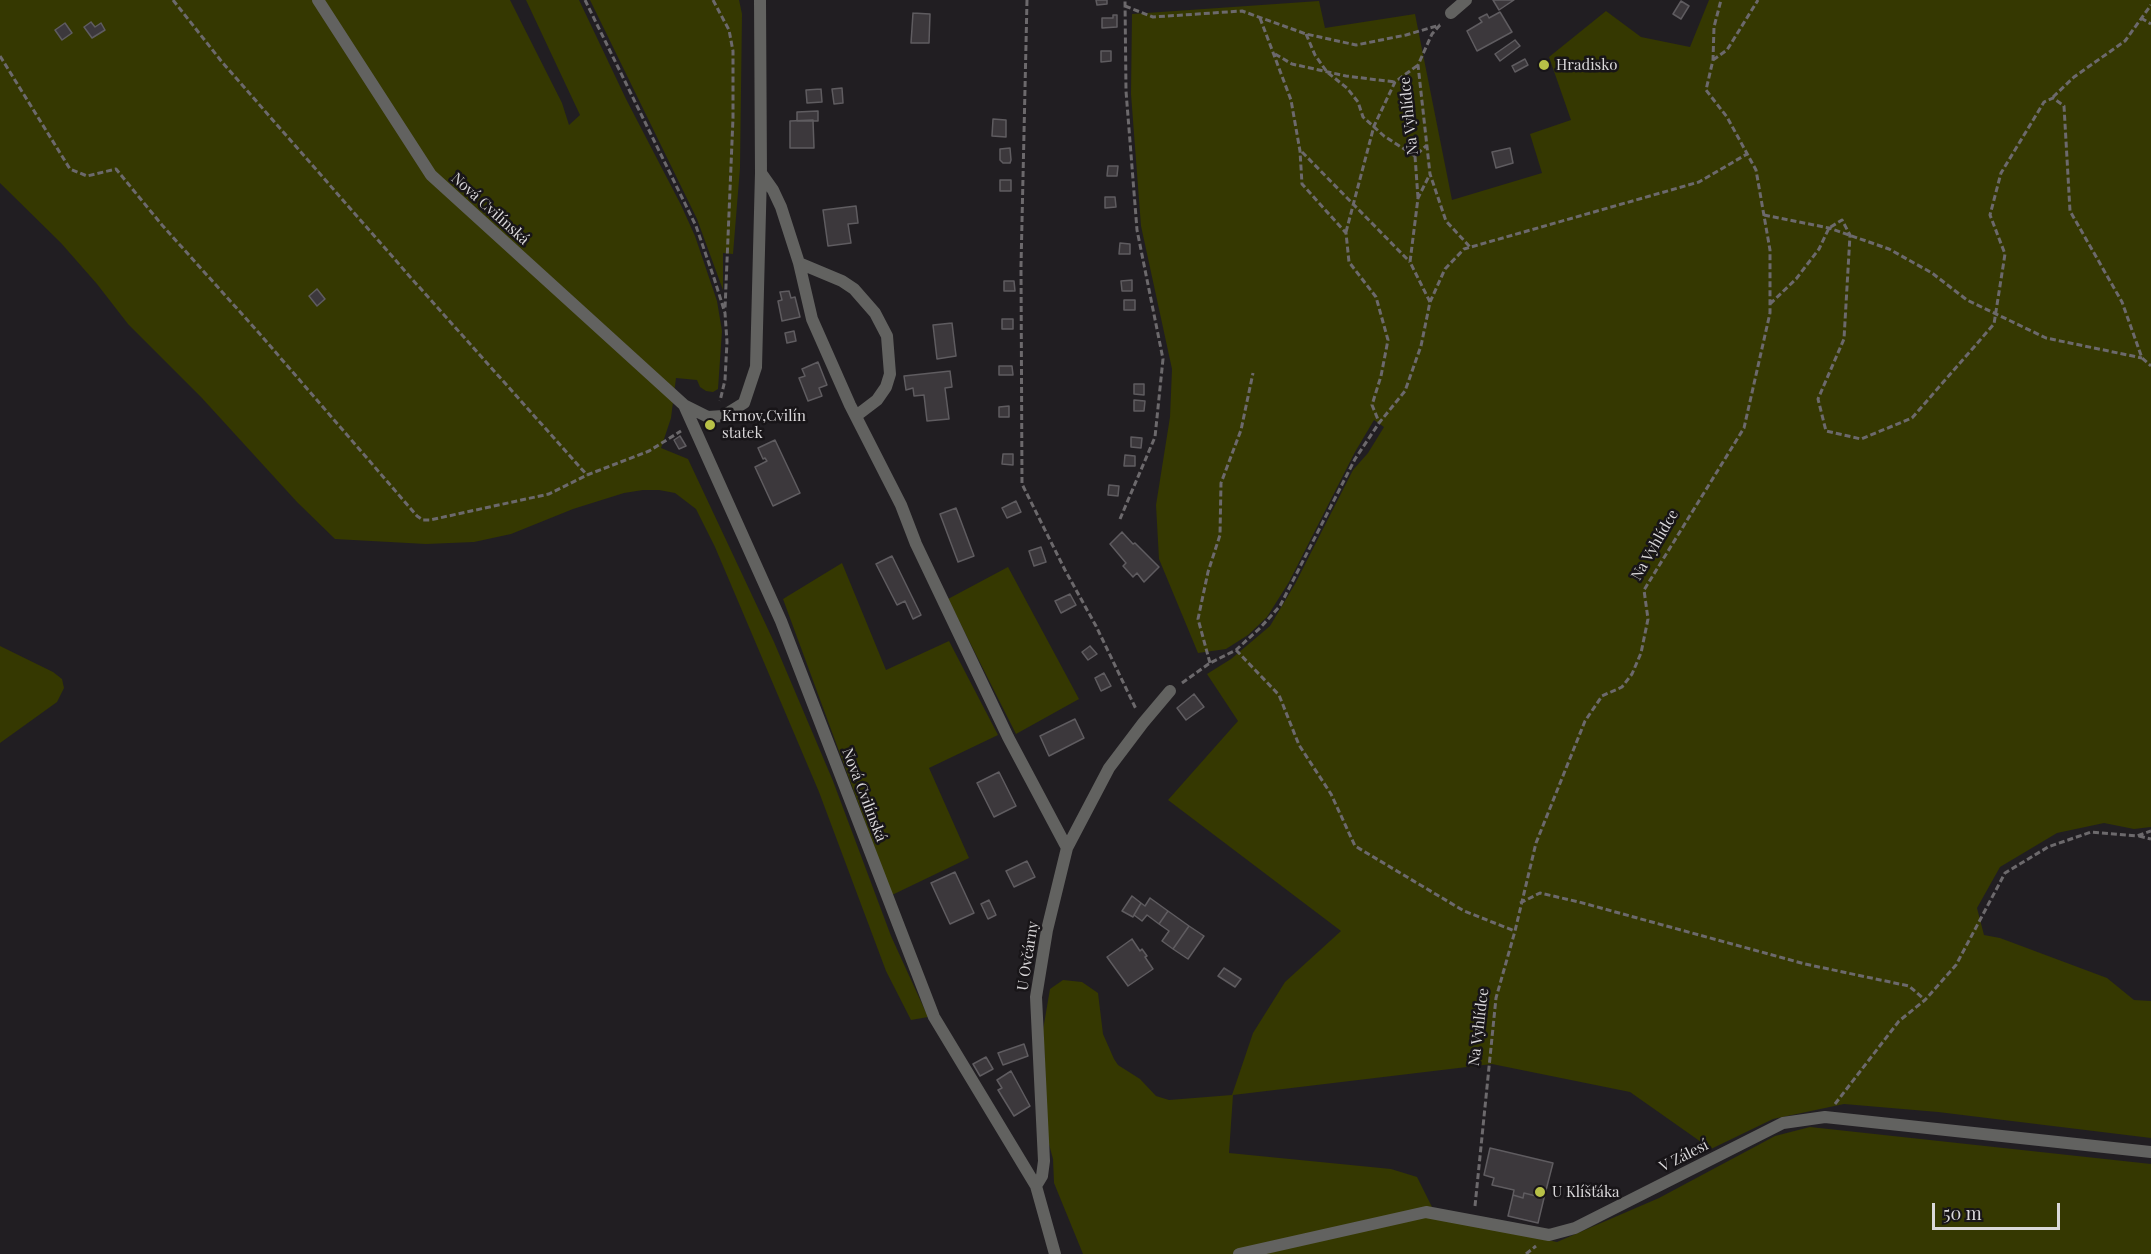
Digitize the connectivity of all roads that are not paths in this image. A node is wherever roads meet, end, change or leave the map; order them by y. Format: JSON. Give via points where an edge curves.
{"nodes":[{"id":1,"x":318,"y":0,"type":"edge"},
{"id":2,"x":760,"y":0,"type":"edge"},
{"id":3,"x":1466,"y":0,"type":"edge"},
{"id":4,"x":1451,"y":13,"type":"road end"},
{"id":5,"x":761,"y":173,"type":"junction"},
{"id":6,"x":799,"y":263,"type":"junction"},
{"id":7,"x":684,"y":405,"type":"junction"},
{"id":8,"x":856,"y":416,"type":"junction"},
{"id":9,"x":1170,"y":691,"type":"road end"},
{"id":10,"x":1067,"y":848,"type":"junction"},
{"id":11,"x":2151,"y":1152,"type":"edge"},
{"id":12,"x":1036,"y":1186,"type":"junction"},
{"id":13,"x":1055,"y":1254,"type":"edge"},
{"id":14,"x":1239,"y":1254,"type":"edge"}],
"edges":[{"from":1,"to":7,"type":"street","name":"Nová Cvilínská","via":[[430,175]]},
{"from":2,"to":5,"type":"street"},
{"from":3,"to":4,"type":"street"},
{"from":5,"to":6,"type":"street","via":[[781,207]]},
{"from":5,"to":7,"type":"street","name":"Nová Cvilínská","via":[[756,367],[744,403],[723,416],[708,417]]},
{"from":6,"to":8,"type":"street","via":[[813,319]]},
{"from":6,"to":8,"type":"street","via":[[854,289],[875,313],[886,336],[890,356],[886,387],[877,400]]},
{"from":7,"to":12,"type":"street","name":"Nová Cvilínská","via":[[781,621],[934,1017]]},
{"from":8,"to":10,"type":"street","via":[[1008,737]]},
{"from":9,"to":10,"type":"street","name":"U Ovčárny","via":[[1109,768]]},
{"from":10,"to":12,"type":"street","name":"U Ovčárny","via":[[1036,997],[1044,1161]]},
{"from":11,"to":14,"type":"street","name":"V Zálesí","via":[[1825,1117],[1783,1124],[1575,1228],[1549,1235],[1426,1212]]},
{"from":12,"to":13,"type":"street"}]}
